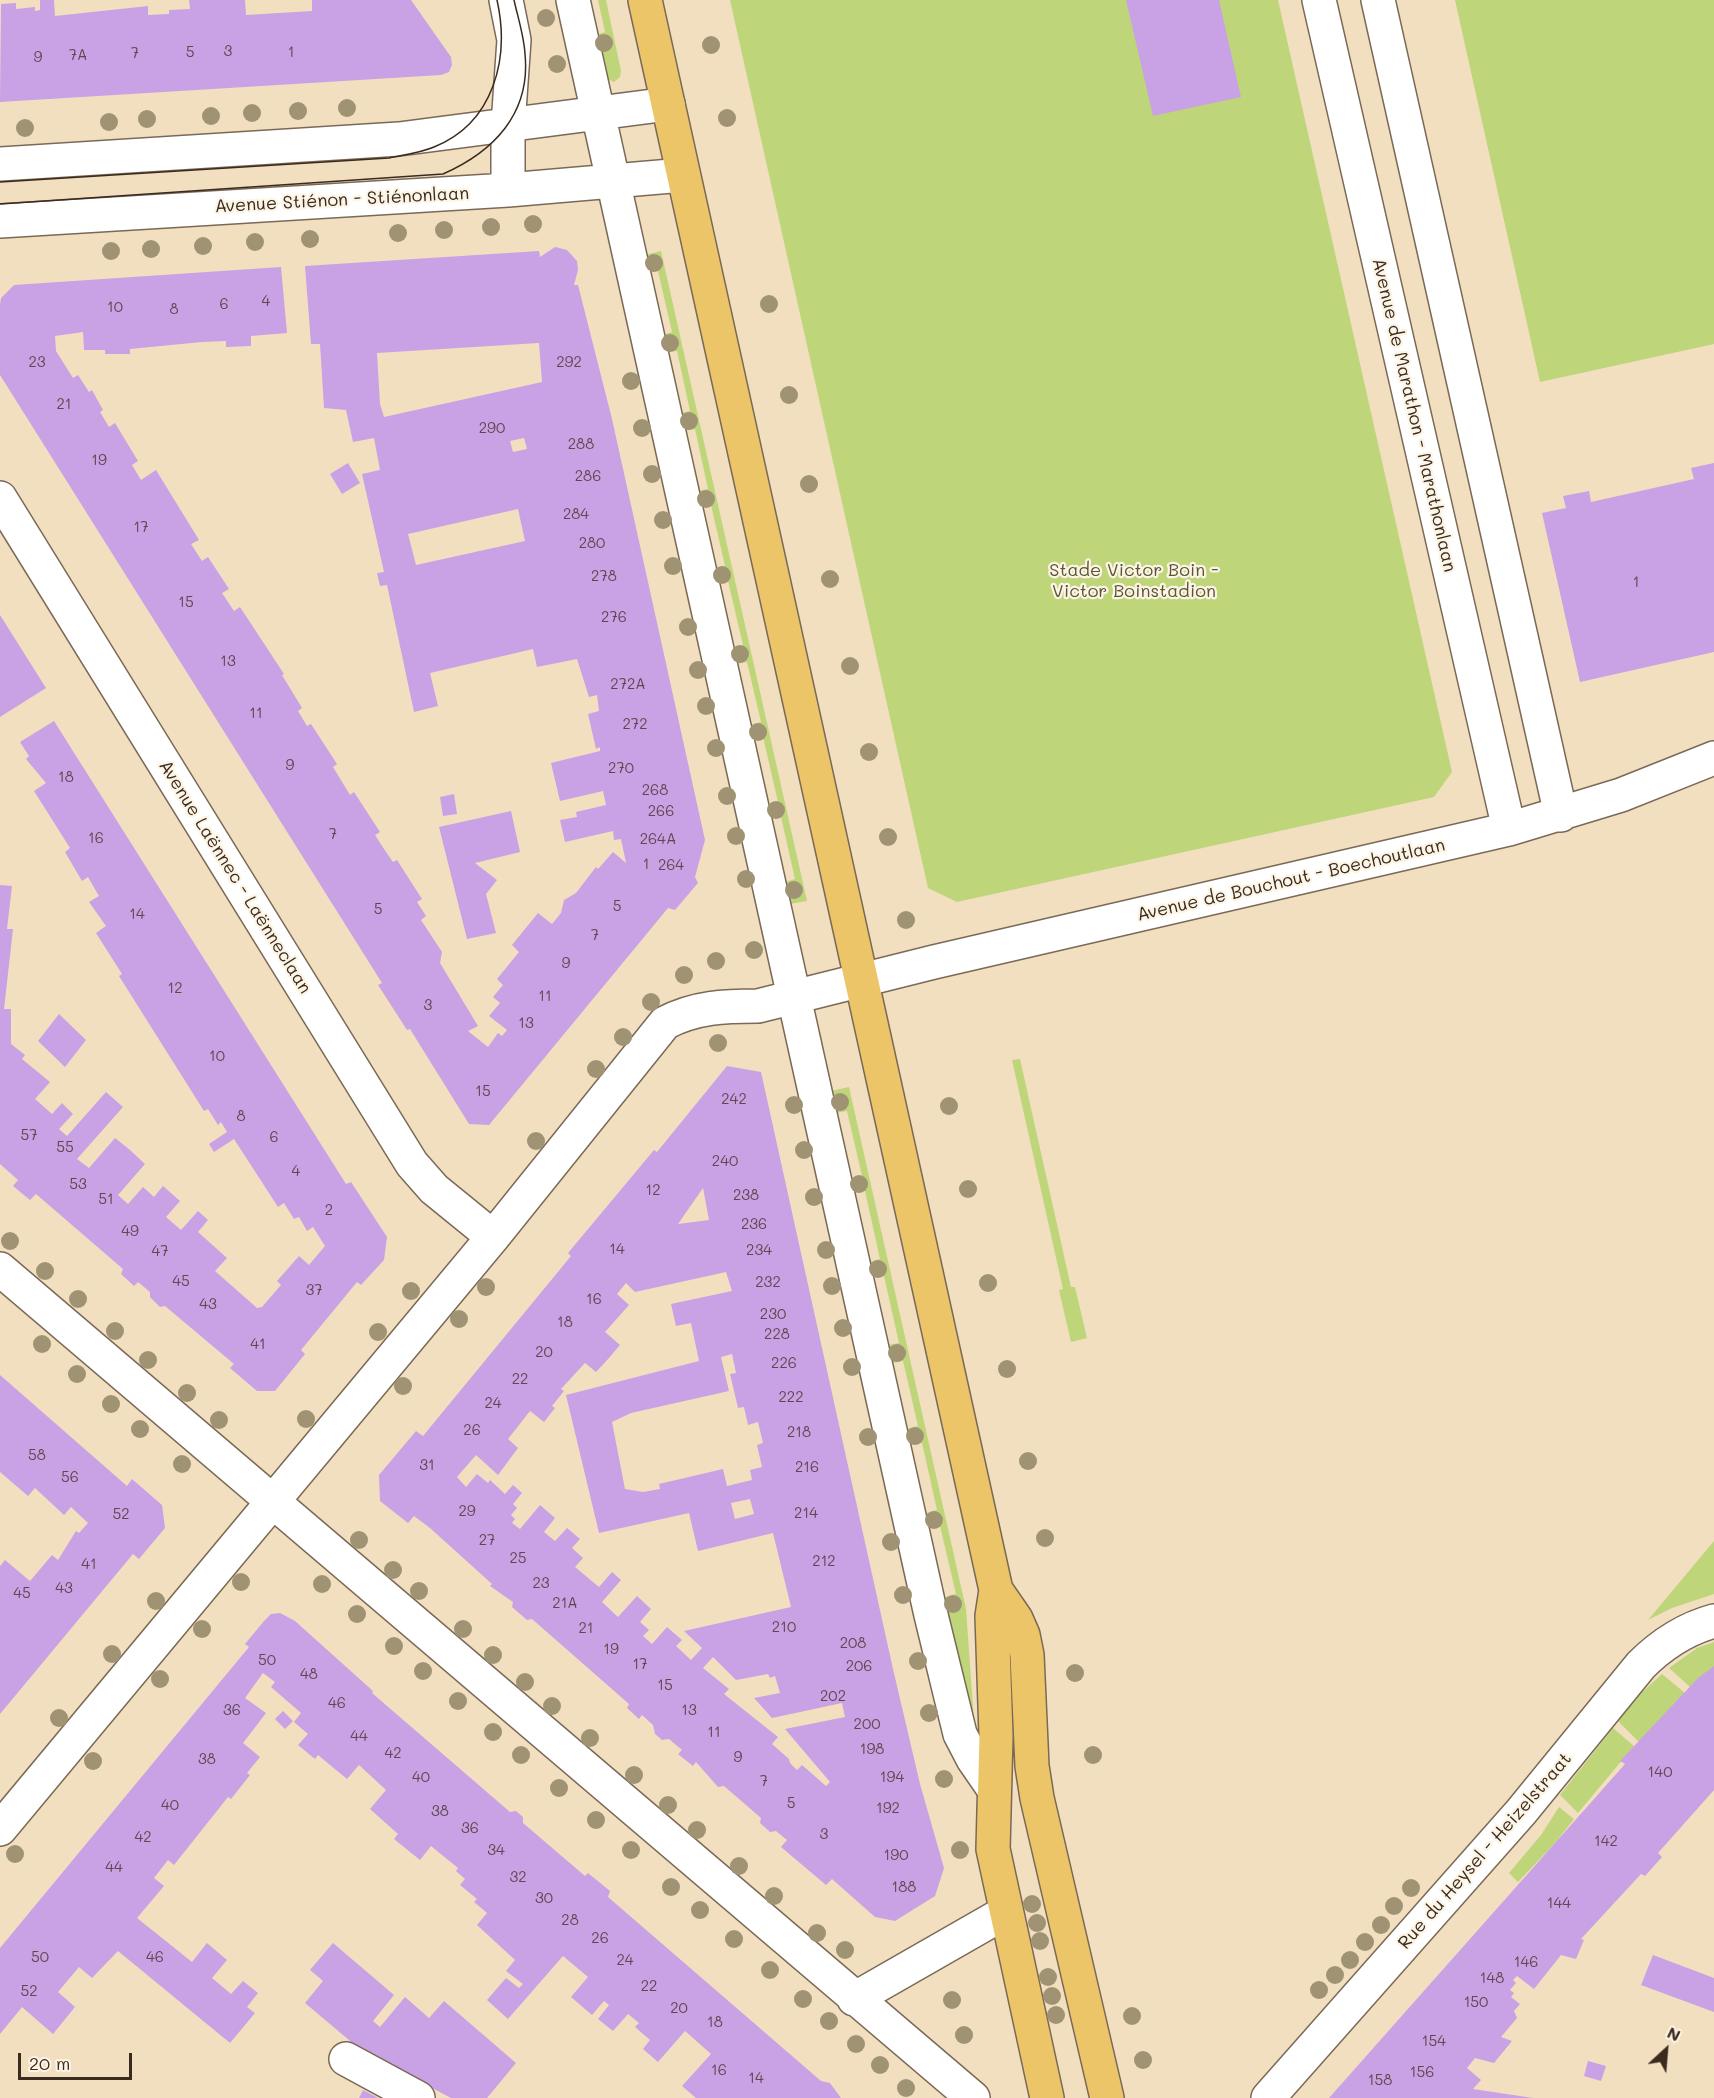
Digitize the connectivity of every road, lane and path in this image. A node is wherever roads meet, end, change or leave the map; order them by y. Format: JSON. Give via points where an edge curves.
{"nodes":[{"id":1,"x":506,"y":0,"type":"edge"},
{"id":2,"x":573,"y":0,"type":"edge"},
{"id":3,"x":645,"y":0,"type":"edge"},
{"id":4,"x":1319,"y":0,"type":"edge"},
{"id":5,"x":1378,"y":0,"type":"edge"},
{"id":6,"x":668,"y":104,"type":"junction"},
{"id":7,"x":598,"y":114,"type":"junction"},
{"id":8,"x":508,"y":125,"type":"junction"},
{"id":9,"x":0,"y":164,"type":"edge"},
{"id":10,"x":683,"y":175,"type":"junction"},
{"id":11,"x":613,"y":182,"type":"junction"},
{"id":12,"x":508,"y":190,"type":"junction"},
{"id":13,"x":0,"y":221,"type":"edge"},
{"id":14,"x":0,"y":498,"type":"edge"},
{"id":15,"x":1714,"y":758,"type":"edge"},
{"id":16,"x":1561,"y":816,"type":"junction"},
{"id":17,"x":1509,"y":830,"type":"junction"},
{"id":18,"x":861,"y":980,"type":"junction"},
{"id":19,"x":794,"y":997,"type":"junction"},
{"id":20,"x":493,"y":1237,"type":"junction"},
{"id":21,"x":0,"y":1269,"type":"edge"},
{"id":22,"x":271,"y":1501,"type":"junction"},
{"id":23,"x":996,"y":1590,"type":"junction"},
{"id":24,"x":1714,"y":1621,"type":"edge"},
{"id":25,"x":993,"y":1788,"type":"junction"},
{"id":26,"x":0,"y":1829,"type":"edge"},
{"id":27,"x":1006,"y":1912,"type":"junction"},
{"id":28,"x":854,"y":1999,"type":"junction"},
{"id":29,"x":346,"y":2059,"type":"dead end"},
{"id":30,"x":418,"y":2098,"type":"edge"},
{"id":31,"x":973,"y":2098,"type":"edge"},
{"id":32,"x":1047,"y":2098,"type":"edge"},
{"id":33,"x":1107,"y":2098,"type":"edge"},
{"id":34,"x":1268,"y":2098,"type":"edge"}],
"edges":[{"from":1,"to":8,"type":"street","via":[[514,40]]},
{"from":2,"to":7,"type":"street"},
{"from":3,"to":6,"type":"main road"},
{"from":4,"to":17,"type":"street","name":"Avenue de Marathon - Marathonlaan"},
{"from":5,"to":16,"type":"street"},
{"from":6,"to":7,"type":"street"},
{"from":6,"to":10,"type":"main road"},
{"from":7,"to":8,"type":"street"},
{"from":7,"to":11,"type":"street"},
{"from":8,"to":9,"type":"street","via":[[399,139]]},
{"from":8,"to":12,"type":"street"},
{"from":10,"to":11,"type":"street","name":"Avenue Stiénon - Stiénonlaan"},
{"from":10,"to":18,"type":"main road"},
{"from":11,"to":12,"type":"street","name":"Avenue Stiénon - Stiénonlaan"},
{"from":11,"to":19,"type":"street"},
{"from":12,"to":13,"type":"street","name":"Avenue Stiénon - Stiénonlaan"},
{"from":14,"to":20,"type":"street","name":"Avenue Laënnec - Laënneclaan","via":[[412,1164],[434,1189]]},
{"from":15,"to":16,"type":"street","name":"Avenue de Bouchout - Boechoutlaan"},
{"from":16,"to":17,"type":"street","name":"Avenue de Bouchout - Boechoutlaan"},
{"from":17,"to":18,"type":"street","name":"Avenue de Bouchout - Boechoutlaan"},
{"from":18,"to":19,"type":"street","name":"Avenue de Bouchout - Boechoutlaan"},
{"from":18,"to":23,"type":"main road"},
{"from":19,"to":20,"type":"street","name":"Avenue de Bouchout - Boechoutlaan","via":[[758,1006],[685,1013],[665,1023]]},
{"from":19,"to":25,"type":"street","via":[[960,1734]]},
{"from":20,"to":22,"type":"street","name":"Avenue de Bouchout - Boechoutlaan"},
{"from":21,"to":22,"type":"street"},
{"from":22,"to":26,"type":"street","name":"Avenue de Bouchout - Boechoutlaan"},
{"from":22,"to":28,"type":"street"},
{"from":23,"to":25,"type":"main road","via":[[992,1626],[996,1736]]},
{"from":23,"to":33,"type":"main road","via":[[1023,1635],[1037,1798]]},
{"from":24,"to":34,"type":"street","name":"Rue du Heysel - Heizelstraat","via":[[1681,1634],[1641,1665],[1521,1812]]},
{"from":25,"to":27,"type":"main road","via":[[993,1848]]},
{"from":27,"to":28,"type":"street"},
{"from":27,"to":32,"type":"main road"},
{"from":28,"to":31,"type":"street"},
{"from":29,"to":30,"type":"street"}]}
